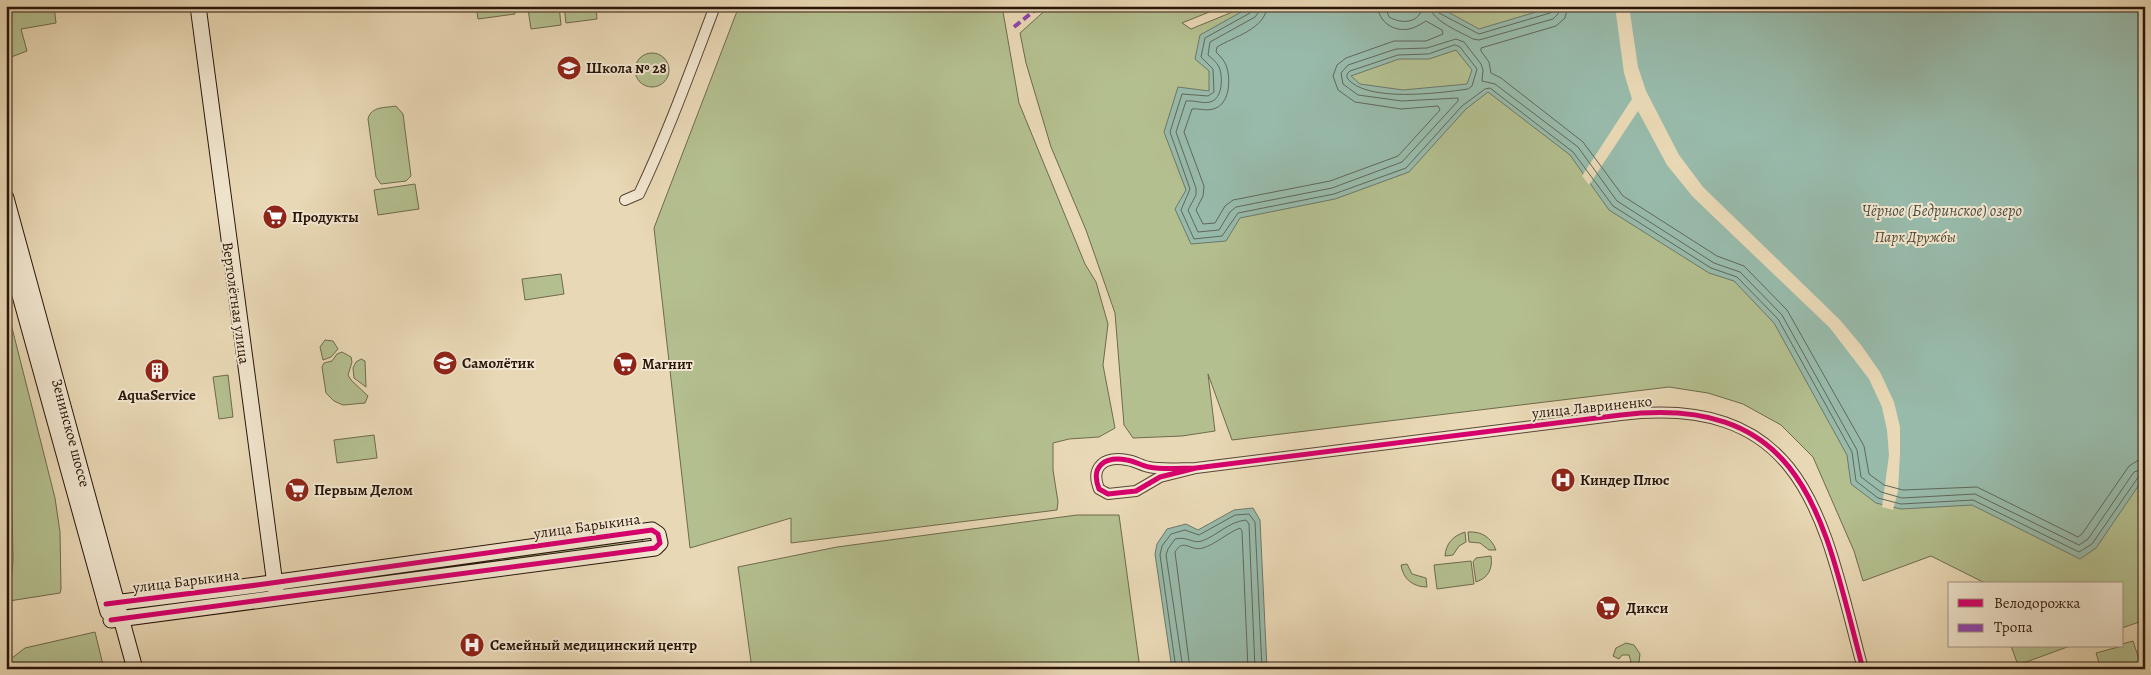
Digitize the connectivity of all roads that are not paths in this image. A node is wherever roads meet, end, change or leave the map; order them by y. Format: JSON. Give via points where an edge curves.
{"nodes":[{"id":1,"x":198,"y":6,"type":"edge"},
{"id":2,"x":715,"y":6,"type":"edge"},
{"id":3,"x":6,"y":198,"type":"edge"},
{"id":4,"x":625,"y":200,"type":"dead end"},
{"id":5,"x":6,"y":245,"type":"edge"},
{"id":6,"x":1196,"y":468,"type":"junction"},
{"id":7,"x":274,"y":582,"type":"junction"},
{"id":8,"x":276,"y":599,"type":"junction"},
{"id":9,"x":112,"y":603,"type":"junction"},
{"id":10,"x":116,"y":619,"type":"junction"},
{"id":11,"x":124,"y":669,"type":"edge"},
{"id":12,"x":135,"y":669,"type":"edge"},
{"id":13,"x":1863,"y":669,"type":"edge"}],
"edges":[{"from":1,"to":7,"type":"street","name":"Вертолётная улица"},
{"from":2,"to":4,"type":"street","via":[[639,194]]},
{"from":3,"to":9,"type":"street","name":"Зенинское шоссе"},
{"from":5,"to":9,"type":"street"},
{"from":6,"to":6,"type":"street","via":[[1149,467],[1123,460],[1104,462],[1096,472],[1098,489],[1108,494],[1138,490],[1160,477]]},
{"from":6,"to":13,"type":"street","name":"улица Лавриненко","via":[[1632,414],[1673,412],[1726,422],[1765,443],[1789,466],[1803,486],[1827,539]]},
{"from":7,"to":8,"type":"street","name":"Вертолётная улица"},
{"from":7,"to":8,"type":"street","name":"улица Барыкина","via":[[652,530],[658,534],[660,543],[655,548]]},
{"from":7,"to":9,"type":"street","name":"улица Барыкина"},
{"from":8,"to":10,"type":"street","name":"улица Барыкина"},
{"from":9,"to":10,"type":"street","name":"Зенинское шоссе"},
{"from":10,"to":11,"type":"street","name":"Зенинское шоссе"},
{"from":10,"to":12,"type":"street","name":"Зенинское шоссе"}]}
